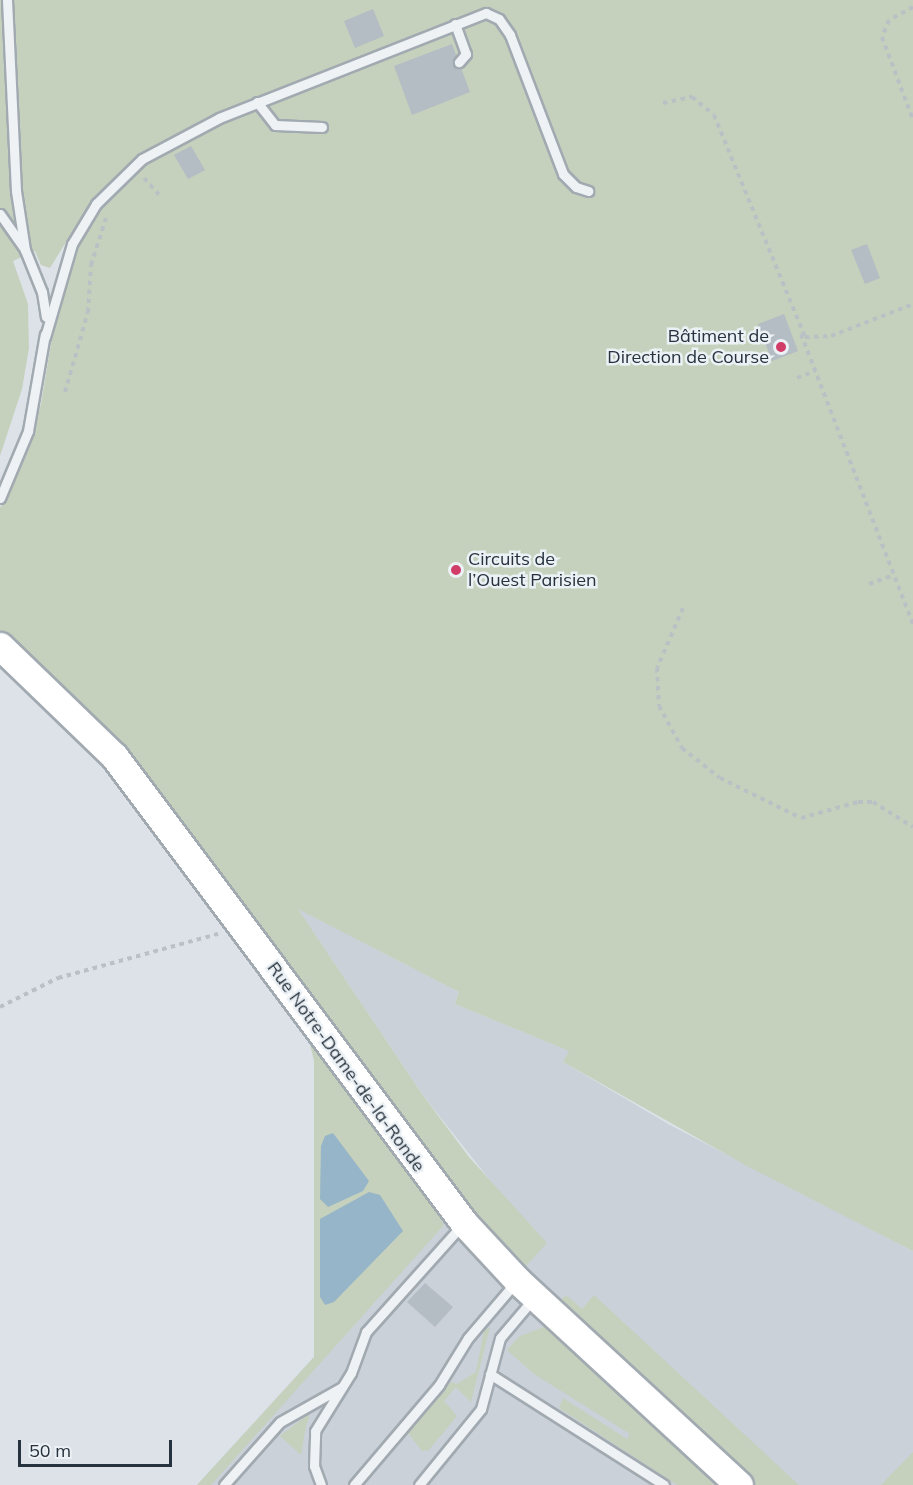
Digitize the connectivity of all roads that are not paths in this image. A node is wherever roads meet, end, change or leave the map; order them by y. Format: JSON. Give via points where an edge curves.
{"nodes":[{"id":1,"x":7,"y":0,"type":"edge"},
{"id":2,"x":455,"y":24,"type":"junction"},
{"id":3,"x":459,"y":62,"type":"dead end"},
{"id":4,"x":257,"y":102,"type":"junction"},
{"id":5,"x":322,"y":127,"type":"dead end"},
{"id":6,"x":588,"y":191,"type":"dead end"},
{"id":7,"x":0,"y":214,"type":"edge"},
{"id":8,"x":25,"y":250,"type":"junction"},
{"id":9,"x":45,"y":337,"type":"junction"},
{"id":10,"x":0,"y":498,"type":"edge"},
{"id":11,"x":0,"y":646,"type":"edge"},
{"id":12,"x":464,"y":1223,"type":"junction"},
{"id":13,"x":526,"y":1289,"type":"junction"},
{"id":14,"x":490,"y":1374,"type":"junction"},
{"id":15,"x":344,"y":1385,"type":"junction"},
{"id":16,"x":722,"y":1475,"type":"edge"},
{"id":17,"x":224,"y":1485,"type":"edge"},
{"id":18,"x":321,"y":1485,"type":"edge"},
{"id":19,"x":354,"y":1485,"type":"edge"},
{"id":20,"x":419,"y":1485,"type":"edge"},
{"id":21,"x":664,"y":1485,"type":"edge"},
{"id":22,"x":739,"y":1485,"type":"edge"}],
"edges":[{"from":1,"to":8,"type":"lane","via":[[11,136]]},
{"from":2,"to":3,"type":"lane","via":[[466,54]]},
{"from":2,"to":4,"type":"lane"},
{"from":2,"to":6,"type":"lane","via":[[489,13],[503,23],[562,174],[576,187]]},
{"from":4,"to":5,"type":"lane","via":[[275,125]]},
{"from":4,"to":9,"type":"lane","via":[[168,142],[133,166],[104,193],[72,244]]},
{"from":7,"to":8,"type":"lane"},
{"from":8,"to":9,"type":"lane","via":[[44,299]]},
{"from":9,"to":10,"type":"lane","via":[[28,431]]},
{"from":11,"to":12,"type":"main road","name":"Rue Notre-Dame-de-la-Ronde","via":[[114,756]]},
{"from":12,"to":13,"type":"main road","name":"Rue Notre-Dame-de-la-Ronde"},
{"from":12,"to":15,"type":"lane","via":[[366,1332]]},
{"from":13,"to":14,"type":"lane","via":[[500,1338]]},
{"from":13,"to":16,"type":"main road","name":"Rue Notre-Dame-de-la-Ronde"},
{"from":13,"to":19,"type":"lane","via":[[468,1338],[439,1385]]},
{"from":14,"to":20,"type":"lane","via":[[481,1409]]},
{"from":14,"to":21,"type":"lane"},
{"from":15,"to":17,"type":"lane","via":[[280,1422]]},
{"from":15,"to":18,"type":"lane","via":[[313,1438],[314,1466]]},
{"from":16,"to":22,"type":"main road","name":"Rue Notre-Dame-de-la-Ronde"}]}
